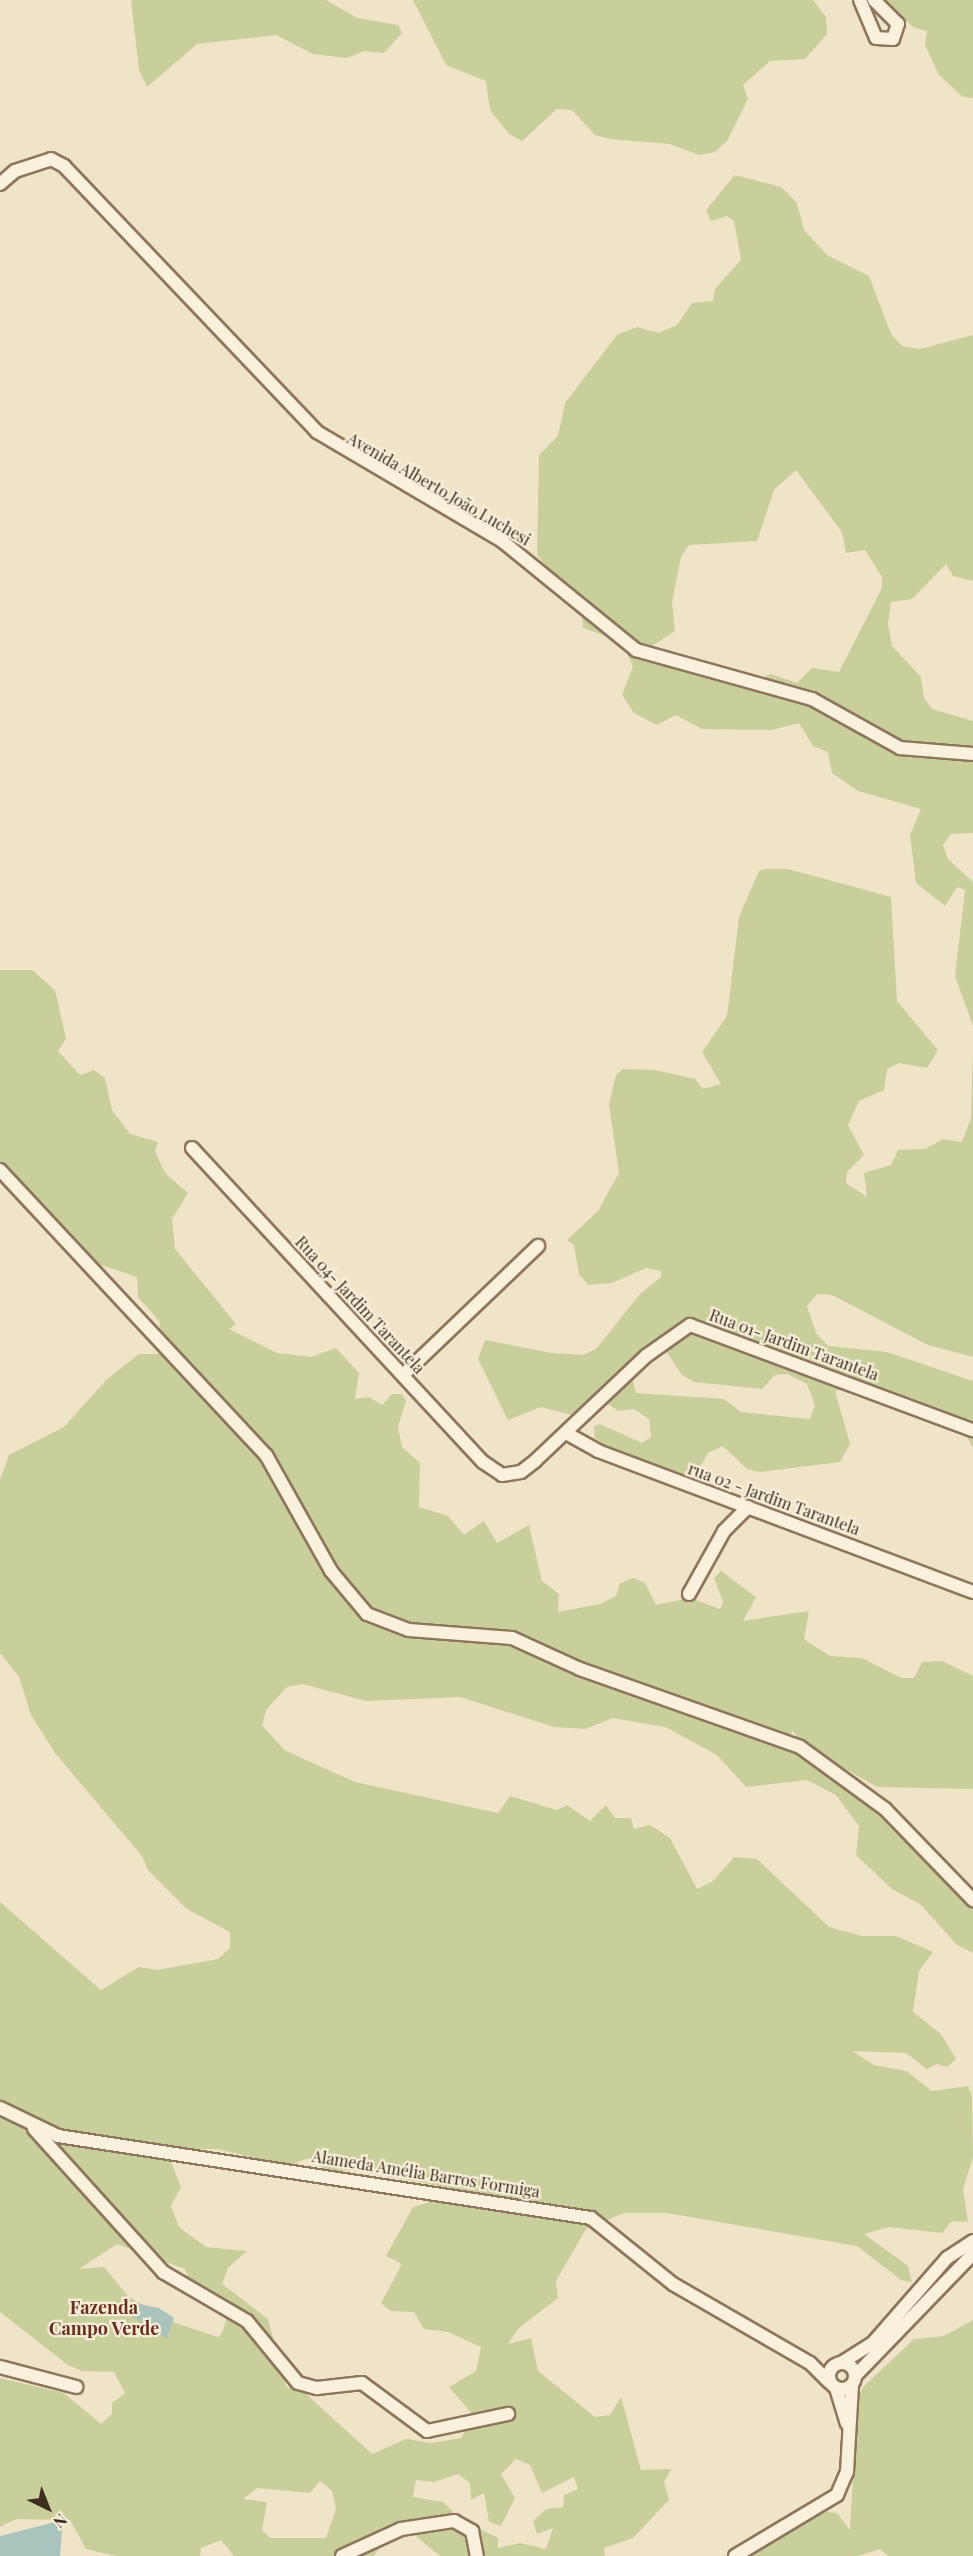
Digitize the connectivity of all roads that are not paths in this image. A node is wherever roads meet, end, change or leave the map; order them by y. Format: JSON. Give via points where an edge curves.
{"nodes":[{"id":1,"x":860,"y":0,"type":"edge"},
{"id":2,"x":874,"y":0,"type":"edge"},
{"id":3,"x":0,"y":184,"type":"edge"},
{"id":4,"x":973,"y":754,"type":"edge"},
{"id":5,"x":192,"y":1148,"type":"dead end"},
{"id":6,"x":0,"y":1170,"type":"edge"},
{"id":7,"x":538,"y":1246,"type":"dead end"},
{"id":8,"x":402,"y":1375,"type":"junction"},
{"id":9,"x":973,"y":1430,"type":"edge"},
{"id":10,"x":566,"y":1433,"type":"junction"},
{"id":11,"x":510,"y":1476,"type":"joint"},
{"id":12,"x":748,"y":1507,"type":"junction"},
{"id":13,"x":973,"y":1592,"type":"edge"},
{"id":14,"x":688,"y":1594,"type":"dead end"},
{"id":15,"x":973,"y":1900,"type":"edge"},
{"id":16,"x":0,"y":2108,"type":"edge"},
{"id":17,"x":33,"y":2127,"type":"junction"},
{"id":18,"x":973,"y":2241,"type":"edge"},
{"id":19,"x":973,"y":2254,"type":"edge"},
{"id":20,"x":810,"y":2363,"type":"junction"},
{"id":21,"x":839,"y":2363,"type":"junction"},
{"id":22,"x":0,"y":2367,"type":"edge"},
{"id":23,"x":854,"y":2380,"type":"junction"},
{"id":24,"x":833,"y":2385,"type":"junction"},
{"id":25,"x":76,"y":2387,"type":"dead end"},
{"id":26,"x":508,"y":2414,"type":"dead end"},
{"id":27,"x":847,"y":2424,"type":"junction"},
{"id":28,"x":342,"y":2556,"type":"edge"},
{"id":29,"x":477,"y":2556,"type":"edge"},
{"id":30,"x":735,"y":2556,"type":"edge"}],
"edges":[{"from":1,"to":2,"type":"street","via":[[876,38],[893,39],[898,24]]},
{"from":3,"to":4,"type":"street","name":"Avenida Alberto João Luchesi","via":[[15,171],[51,159],[64,166],[317,432],[502,541],[636,650],[812,699],[900,748]]},
{"from":5,"to":8,"type":"street","name":"Rua 04- Jardim Tarantela"},
{"from":6,"to":15,"type":"street","via":[[266,1455],[330,1571],[367,1614],[409,1630],[512,1638],[580,1669],[800,1747],[885,1809]]},
{"from":7,"to":8,"type":"street"},
{"from":8,"to":11,"type":"street","name":"Rua 04- Jardim Tarantela","via":[[483,1462]]},
{"from":9,"to":10,"type":"street","name":"Rua 01- Jardim Tarantela","via":[[690,1325],[646,1356]]},
{"from":10,"to":11,"type":"street","name":"Rua 01- Jardim Tarantela"},
{"from":10,"to":12,"type":"street","name":"rua 02 - Jardim Tarantela","via":[[598,1451]]},
{"from":12,"to":13,"type":"street","name":"rua 02 - Jardim Tarantela"},
{"from":12,"to":14,"type":"street","via":[[724,1531]]},
{"from":16,"to":17,"type":"street","name":"Alameda Amélia Barros Formiga"},
{"from":17,"to":20,"type":"street","name":"Alameda Amélia Barros Formiga","via":[[80,2140],[591,2218],[673,2284]]},
{"from":17,"to":26,"type":"street","via":[[163,2272],[247,2321],[297,2383],[317,2388],[362,2384],[427,2431]]},
{"from":18,"to":21,"type":"street","via":[[947,2258],[862,2353]]},
{"from":19,"to":23,"type":"street"},
{"from":20,"to":21,"type":"street"},
{"from":20,"to":24,"type":"street","name":"Alameda Amélia Barros Formiga"},
{"from":21,"to":23,"type":"street"},
{"from":21,"to":24,"type":"street","via":[[828,2373]]},
{"from":22,"to":25,"type":"street"},
{"from":23,"to":24,"type":"street"},
{"from":23,"to":27,"type":"street"},
{"from":24,"to":27,"type":"street"},
{"from":27,"to":30,"type":"street","via":[[847,2472],[837,2495]]},
{"from":28,"to":29,"type":"street","via":[[401,2529],[454,2521],[472,2531]]}]}
